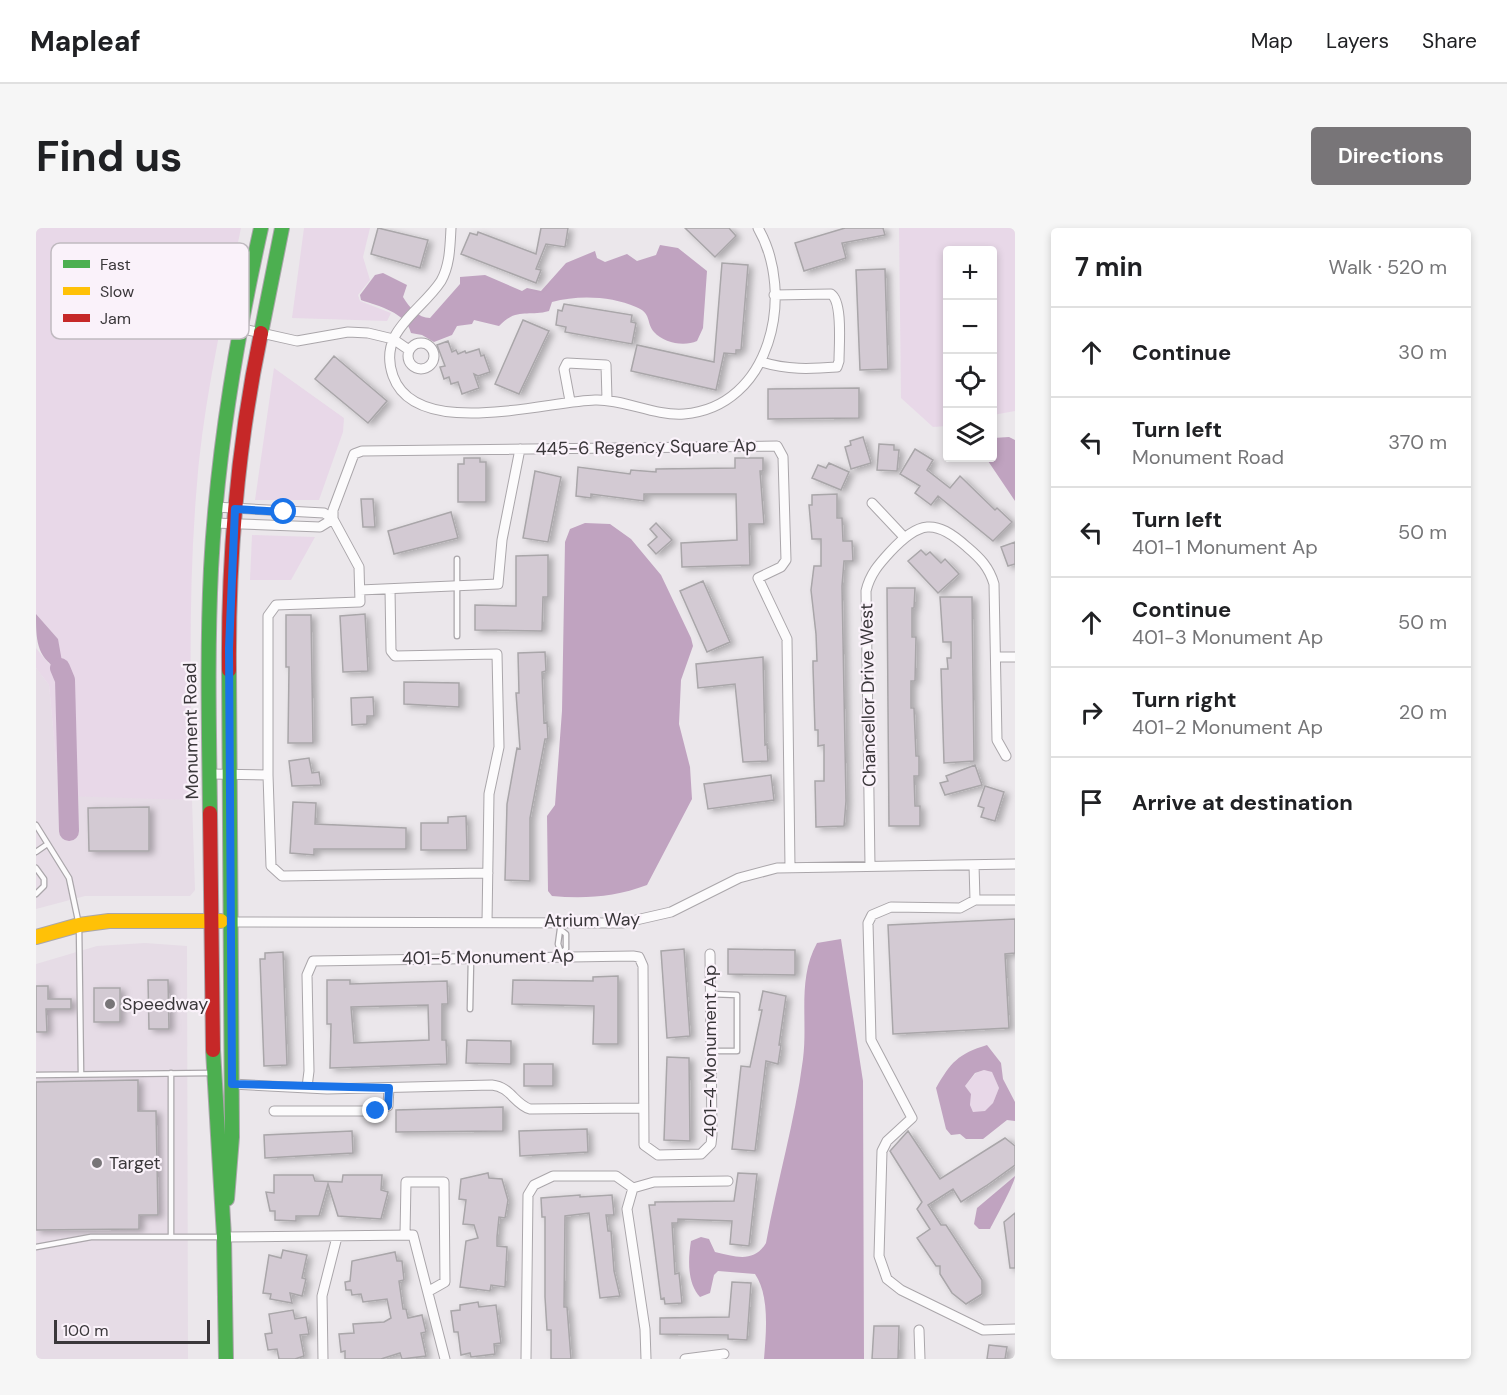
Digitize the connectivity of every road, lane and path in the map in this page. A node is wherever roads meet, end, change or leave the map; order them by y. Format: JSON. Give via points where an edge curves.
{"nodes":[{"id":1,"x":261,"y":228,"type":"edge"},
{"id":2,"x":282,"y":228,"type":"edge"},
{"id":3,"x":451,"y":228,"type":"edge"},
{"id":4,"x":758,"y":228,"type":"edge"},
{"id":5,"x":249,"y":283,"type":"edge"},
{"id":6,"x":774,"y":295,"type":"junction"},
{"id":7,"x":249,"y":331,"type":"edge"},
{"id":8,"x":259,"y":334,"type":"junction"},
{"id":9,"x":238,"y":339,"type":"edge"},
{"id":10,"x":393,"y":339,"type":"junction"},
{"id":11,"x":409,"y":350,"type":"dead end"},
{"id":12,"x":762,"y":362,"type":"junction"},
{"id":13,"x":607,"y":399,"type":"junction"},
{"id":14,"x":570,"y":401,"type":"junction"},
{"id":15,"x":520,"y":449,"type":"junction"},
{"id":16,"x":872,"y":503,"type":"dead end"},
{"id":17,"x":215,"y":507,"type":"junction"},
{"id":18,"x":235,"y":509,"type":"junction"},
{"id":19,"x":284,"y":512,"type":"junction"},
{"id":20,"x":333,"y":519,"type":"junction"},
{"id":21,"x":214,"y":523,"type":"junction"},
{"id":22,"x":234,"y":524,"type":"junction"},
{"id":23,"x":284,"y":526,"type":"junction"},
{"id":24,"x":904,"y":537,"type":"junction"},
{"id":25,"x":457,"y":559,"type":"dead end"},
{"id":26,"x":457,"y":584,"type":"junction"},
{"id":27,"x":390,"y":589,"type":"junction"},
{"id":28,"x":360,"y":590,"type":"junction"},
{"id":29,"x":457,"y":636,"type":"dead end"},
{"id":30,"x":996,"y":657,"type":"junction"},
{"id":31,"x":1015,"y":657,"type":"edge"},
{"id":32,"x":1006,"y":756,"type":"dead end"},
{"id":33,"x":210,"y":774,"type":"junction"},
{"id":34,"x":229,"y":774,"type":"junction"},
{"id":35,"x":268,"y":774,"type":"junction"},
{"id":36,"x":36,"y":825,"type":"edge"},
{"id":37,"x":46,"y":845,"type":"junction"},
{"id":38,"x":36,"y":852,"type":"edge"},
{"id":39,"x":1015,"y":864,"type":"edge"},
{"id":40,"x":974,"y":865,"type":"junction"},
{"id":41,"x":870,"y":866,"type":"junction"},
{"id":42,"x":790,"y":867,"type":"junction"},
{"id":43,"x":36,"y":868,"type":"edge"},
{"id":44,"x":488,"y":873,"type":"junction"},
{"id":45,"x":36,"y":894,"type":"edge"},
{"id":46,"x":975,"y":900,"type":"junction"},
{"id":47,"x":1015,"y":900,"type":"edge"},
{"id":48,"x":212,"y":920,"type":"junction"},
{"id":49,"x":230,"y":922,"type":"junction"},
{"id":50,"x":487,"y":922,"type":"junction"},
{"id":51,"x":79,"y":925,"type":"junction"},
{"id":52,"x":561,"y":926,"type":"junction"},
{"id":53,"x":36,"y":937,"type":"edge"},
{"id":54,"x":562,"y":954,"type":"junction"},
{"id":55,"x":710,"y":954,"type":"dead end"},
{"id":56,"x":471,"y":957,"type":"junction"},
{"id":57,"x":710,"y":994,"type":"junction"},
{"id":58,"x":471,"y":1009,"type":"dead end"},
{"id":59,"x":711,"y":1051,"type":"junction"},
{"id":60,"x":171,"y":1073,"type":"junction"},
{"id":61,"x":213,"y":1073,"type":"junction"},
{"id":62,"x":81,"y":1074,"type":"junction"},
{"id":63,"x":36,"y":1075,"type":"edge"},
{"id":64,"x":232,"y":1084,"type":"junction"},
{"id":65,"x":306,"y":1087,"type":"junction"},
{"id":66,"x":389,"y":1088,"type":"junction"},
{"id":67,"x":643,"y":1108,"type":"junction"},
{"id":68,"x":274,"y":1111,"type":"dead end"},
{"id":69,"x":728,"y":1181,"type":"dead end"},
{"id":70,"x":633,"y":1188,"type":"junction"},
{"id":71,"x":405,"y":1234,"type":"junction"},
{"id":72,"x":337,"y":1237,"type":"junction"},
{"id":73,"x":171,"y":1238,"type":"junction"},
{"id":74,"x":224,"y":1238,"type":"junction"},
{"id":75,"x":36,"y":1247,"type":"edge"},
{"id":76,"x":429,"y":1291,"type":"junction"},
{"id":77,"x":1015,"y":1329,"type":"edge"},
{"id":78,"x":919,"y":1330,"type":"dead end"},
{"id":79,"x":724,"y":1354,"type":"dead end"},
{"id":80,"x":225,"y":1359,"type":"edge"},
{"id":81,"x":323,"y":1359,"type":"edge"},
{"id":82,"x":446,"y":1359,"type":"edge"},
{"id":83,"x":526,"y":1359,"type":"edge"},
{"id":84,"x":646,"y":1359,"type":"edge"},
{"id":85,"x":685,"y":1359,"type":"edge"},
{"id":86,"x":920,"y":1359,"type":"edge"}],
"edges":[{"from":1,"to":5,"type":"main road","name":"Monument Road"},
{"from":2,"to":8,"type":"main road","name":"Monument Road"},
{"from":3,"to":10,"type":"street","via":[[446,270],[440,283],[402,323]]},
{"from":4,"to":6,"type":"street","via":[[767,244]]},
{"from":6,"to":12,"type":"street"},
{"from":6,"to":12,"type":"street","via":[[836,297],[839,361],[837,367],[803,369]]},
{"from":7,"to":8,"type":"street"},
{"from":8,"to":10,"type":"street","via":[[297,341],[348,332]]},
{"from":8,"to":18,"type":"main road","name":"Monument Road"},
{"from":9,"to":17,"type":"main road","name":"Monument Road"},
{"from":10,"to":11,"type":"street"},
{"from":10,"to":14,"type":"street","via":[[391,365],[398,387],[429,407],[448,413],[508,413]]},
{"from":12,"to":13,"type":"street","via":[[732,398],[700,412],[659,413]]},
{"from":13,"to":14,"type":"street"},
{"from":13,"to":14,"type":"street","via":[[606,365],[567,363],[564,369]]},
{"from":15,"to":20,"type":"street","name":"445-6 Regency Square Ap","via":[[354,454]]},
{"from":15,"to":26,"type":"street","via":[[502,540],[498,584]]},
{"from":15,"to":42,"type":"street","name":"445-6 Regency Square Ap","via":[[777,446],[783,457],[786,560],[781,567],[758,578],[787,639]]},
{"from":16,"to":24,"type":"street"},
{"from":17,"to":18,"type":"street"},
{"from":17,"to":21,"type":"main road","name":"Monument Road"},
{"from":18,"to":19,"type":"street"},
{"from":18,"to":22,"type":"main road","name":"Monument Road"},
{"from":19,"to":20,"type":"street","via":[[324,513]]},
{"from":19,"to":23,"type":"street"},
{"from":20,"to":23,"type":"street","via":[[320,527]]},
{"from":20,"to":28,"type":"street","via":[[359,567]]},
{"from":21,"to":22,"type":"street"},
{"from":21,"to":33,"type":"main road","name":"Monument Road","via":[[208,644]]},
{"from":22,"to":23,"type":"street"},
{"from":22,"to":34,"type":"main road","name":"Monument Road"},
{"from":24,"to":30,"type":"street","via":[[920,528],[941,528],[951,532],[986,566],[994,584]]},
{"from":24,"to":41,"type":"street","name":"Chancellor Drive West","via":[[873,572],[867,591]]},
{"from":25,"to":26,"type":"lane"},
{"from":26,"to":27,"type":"street","via":[[446,588]]},
{"from":26,"to":29,"type":"lane"},
{"from":27,"to":28,"type":"street"},
{"from":27,"to":44,"type":"street","via":[[391,651],[395,656],[496,654],[499,747],[489,794]]},
{"from":28,"to":35,"type":"street","via":[[360,602],[288,603],[271,609]]},
{"from":30,"to":31,"type":"street"},
{"from":30,"to":32,"type":"street","via":[[997,740]]},
{"from":33,"to":34,"type":"street"},
{"from":33,"to":48,"type":"main road","name":"Monument Road"},
{"from":34,"to":35,"type":"street"},
{"from":34,"to":49,"type":"main road","name":"Monument Road"},
{"from":35,"to":44,"type":"street","via":[[269,858],[271,866],[282,876]]},
{"from":36,"to":37,"type":"lane"},
{"from":37,"to":38,"type":"lane"},
{"from":37,"to":51,"type":"lane","via":[[69,878]]},
{"from":39,"to":40,"type":"street","name":"Atrium Way"},
{"from":40,"to":41,"type":"street","name":"Atrium Way"},
{"from":40,"to":46,"type":"street"},
{"from":41,"to":42,"type":"street","name":"Atrium Way"},
{"from":42,"to":52,"type":"street","name":"Atrium Way","via":[[739,878],[651,918]]},
{"from":43,"to":45,"type":"lane","via":[[44,886]]},
{"from":44,"to":50,"type":"street"},
{"from":46,"to":47,"type":"street"},
{"from":46,"to":77,"type":"street","via":[[960,908],[881,909],[868,923],[871,1040],[912,1118],[886,1141],[882,1151],[879,1256],[887,1279],[900,1290],[983,1330]]},
{"from":48,"to":49,"type":"main road"},
{"from":48,"to":51,"type":"main road","via":[[130,920]]},
{"from":48,"to":61,"type":"main road","name":"Monument Road"},
{"from":49,"to":50,"type":"street","name":"Atrium Way"},
{"from":49,"to":64,"type":"main road","name":"Monument Road"},
{"from":50,"to":52,"type":"street","name":"Atrium Way"},
{"from":51,"to":53,"type":"main road"},
{"from":51,"to":62,"type":"lane"},
{"from":52,"to":54,"type":"lane","via":[[557,934]]},
{"from":52,"to":54,"type":"lane","via":[[566,934],[566,950]]},
{"from":54,"to":56,"type":"street","name":"401-5 Monument Ap"},
{"from":54,"to":67,"type":"street","name":"401-5 Monument Ap","via":[[639,957],[644,966]]},
{"from":55,"to":57,"type":"street","name":"401-4 Monument Ap"},
{"from":56,"to":58,"type":"lane"},
{"from":56,"to":65,"type":"street","name":"401-5 Monument Ap","via":[[313,961],[307,975]]},
{"from":57,"to":59,"type":"street","name":"401-4 Monument Ap"},
{"from":57,"to":59,"type":"lane","via":[[737,995],[736,1051]]},
{"from":59,"to":67,"type":"street","name":"401-4 Monument Ap","via":[[712,1135],[707,1150],[701,1154],[673,1155],[649,1151],[644,1145]]},
{"from":60,"to":61,"type":"lane"},
{"from":60,"to":62,"type":"lane"},
{"from":60,"to":73,"type":"lane"},
{"from":61,"to":74,"type":"main road","name":"Monument Road"},
{"from":62,"to":63,"type":"lane"},
{"from":64,"to":65,"type":"street"},
{"from":64,"to":74,"type":"main road","name":"Monument Road"},
{"from":65,"to":66,"type":"street"},
{"from":66,"to":67,"type":"street","via":[[492,1085],[502,1086],[530,1109]]},
{"from":66,"to":68,"type":"street","via":[[388,1106],[376,1111]]},
{"from":69,"to":70,"type":"street","via":[[654,1182]]},
{"from":70,"to":83,"type":"street","via":[[616,1176],[553,1176],[534,1185],[528,1195]]},
{"from":70,"to":84,"type":"street","via":[[627,1209]]},
{"from":71,"to":72,"type":"street"},
{"from":71,"to":76,"type":"street","via":[[413,1235]]},
{"from":71,"to":76,"type":"street","via":[[406,1182],[444,1182],[445,1282]]},
{"from":72,"to":74,"type":"street"},
{"from":72,"to":81,"type":"street","via":[[322,1296]]},
{"from":73,"to":74,"type":"lane"},
{"from":73,"to":75,"type":"lane","via":[[91,1238]]},
{"from":74,"to":80,"type":"main road","name":"Monument Road"},
{"from":76,"to":82,"type":"street"},
{"from":78,"to":86,"type":"street"},
{"from":79,"to":85,"type":"street"}]}
